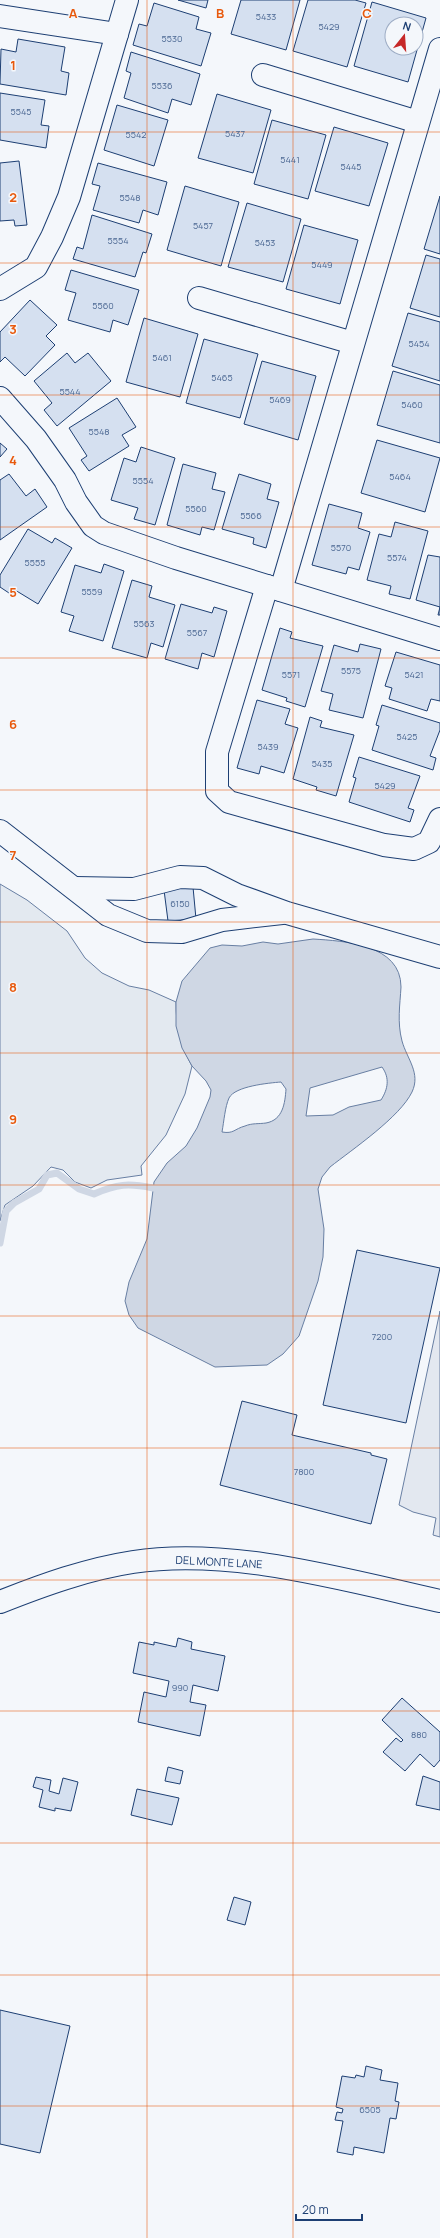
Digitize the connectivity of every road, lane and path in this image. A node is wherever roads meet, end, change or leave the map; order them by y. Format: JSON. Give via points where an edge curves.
{"nodes":[{"id":1,"x":127,"y":0,"type":"edge"},
{"id":2,"x":0,"y":16,"type":"edge"},
{"id":3,"x":117,"y":34,"type":"junction"},
{"id":4,"x":440,"y":49,"type":"edge"},
{"id":5,"x":263,"y":75,"type":"dead end"},
{"id":6,"x":418,"y":122,"type":"junction"},
{"id":7,"x":0,"y":289,"type":"edge"},
{"id":8,"x":199,"y":298,"type":"dead end"},
{"id":9,"x":353,"y":343,"type":"junction"},
{"id":10,"x":0,"y":398,"type":"edge"},
{"id":11,"x":274,"y":588,"type":"junction"},
{"id":12,"x":440,"y":639,"type":"edge"},
{"id":13,"x":440,"y":819,"type":"edge"},
{"id":14,"x":0,"y":831,"type":"edge"},
{"id":15,"x":75,"y":888,"type":"junction"},
{"id":16,"x":287,"y":913,"type":"junction"},
{"id":17,"x":440,"y":957,"type":"edge"},
{"id":18,"x":440,"y":1601,"type":"edge"},
{"id":19,"x":0,"y":1602,"type":"edge"}],
"edges":[{"from":1,"to":3,"type":"street"},
{"from":2,"to":3,"type":"street"},
{"from":3,"to":7,"type":"street","via":[[69,197],[52,238],[36,267]]},
{"from":4,"to":6,"type":"street"},
{"from":5,"to":6,"type":"street"},
{"from":6,"to":9,"type":"street"},
{"from":8,"to":9,"type":"street"},
{"from":9,"to":11,"type":"street"},
{"from":10,"to":11,"type":"street","via":[[36,439],[93,526],[104,533],[176,558]]},
{"from":11,"to":12,"type":"street"},
{"from":11,"to":13,"type":"street","via":[[217,752],[217,791],[229,802],[384,845],[414,850],[430,842]]},
{"from":14,"to":15,"type":"street"},
{"from":15,"to":16,"type":"street","via":[[134,889],[180,877],[204,878],[237,895]]},
{"from":15,"to":16,"type":"street","via":[[108,915],[148,931],[182,932],[222,920]]},
{"from":16,"to":17,"type":"street"},
{"from":18,"to":19,"type":"street","name":"DEL MONTE LANE","via":[[316,1573],[262,1564],[176,1559],[96,1568]]}]}
